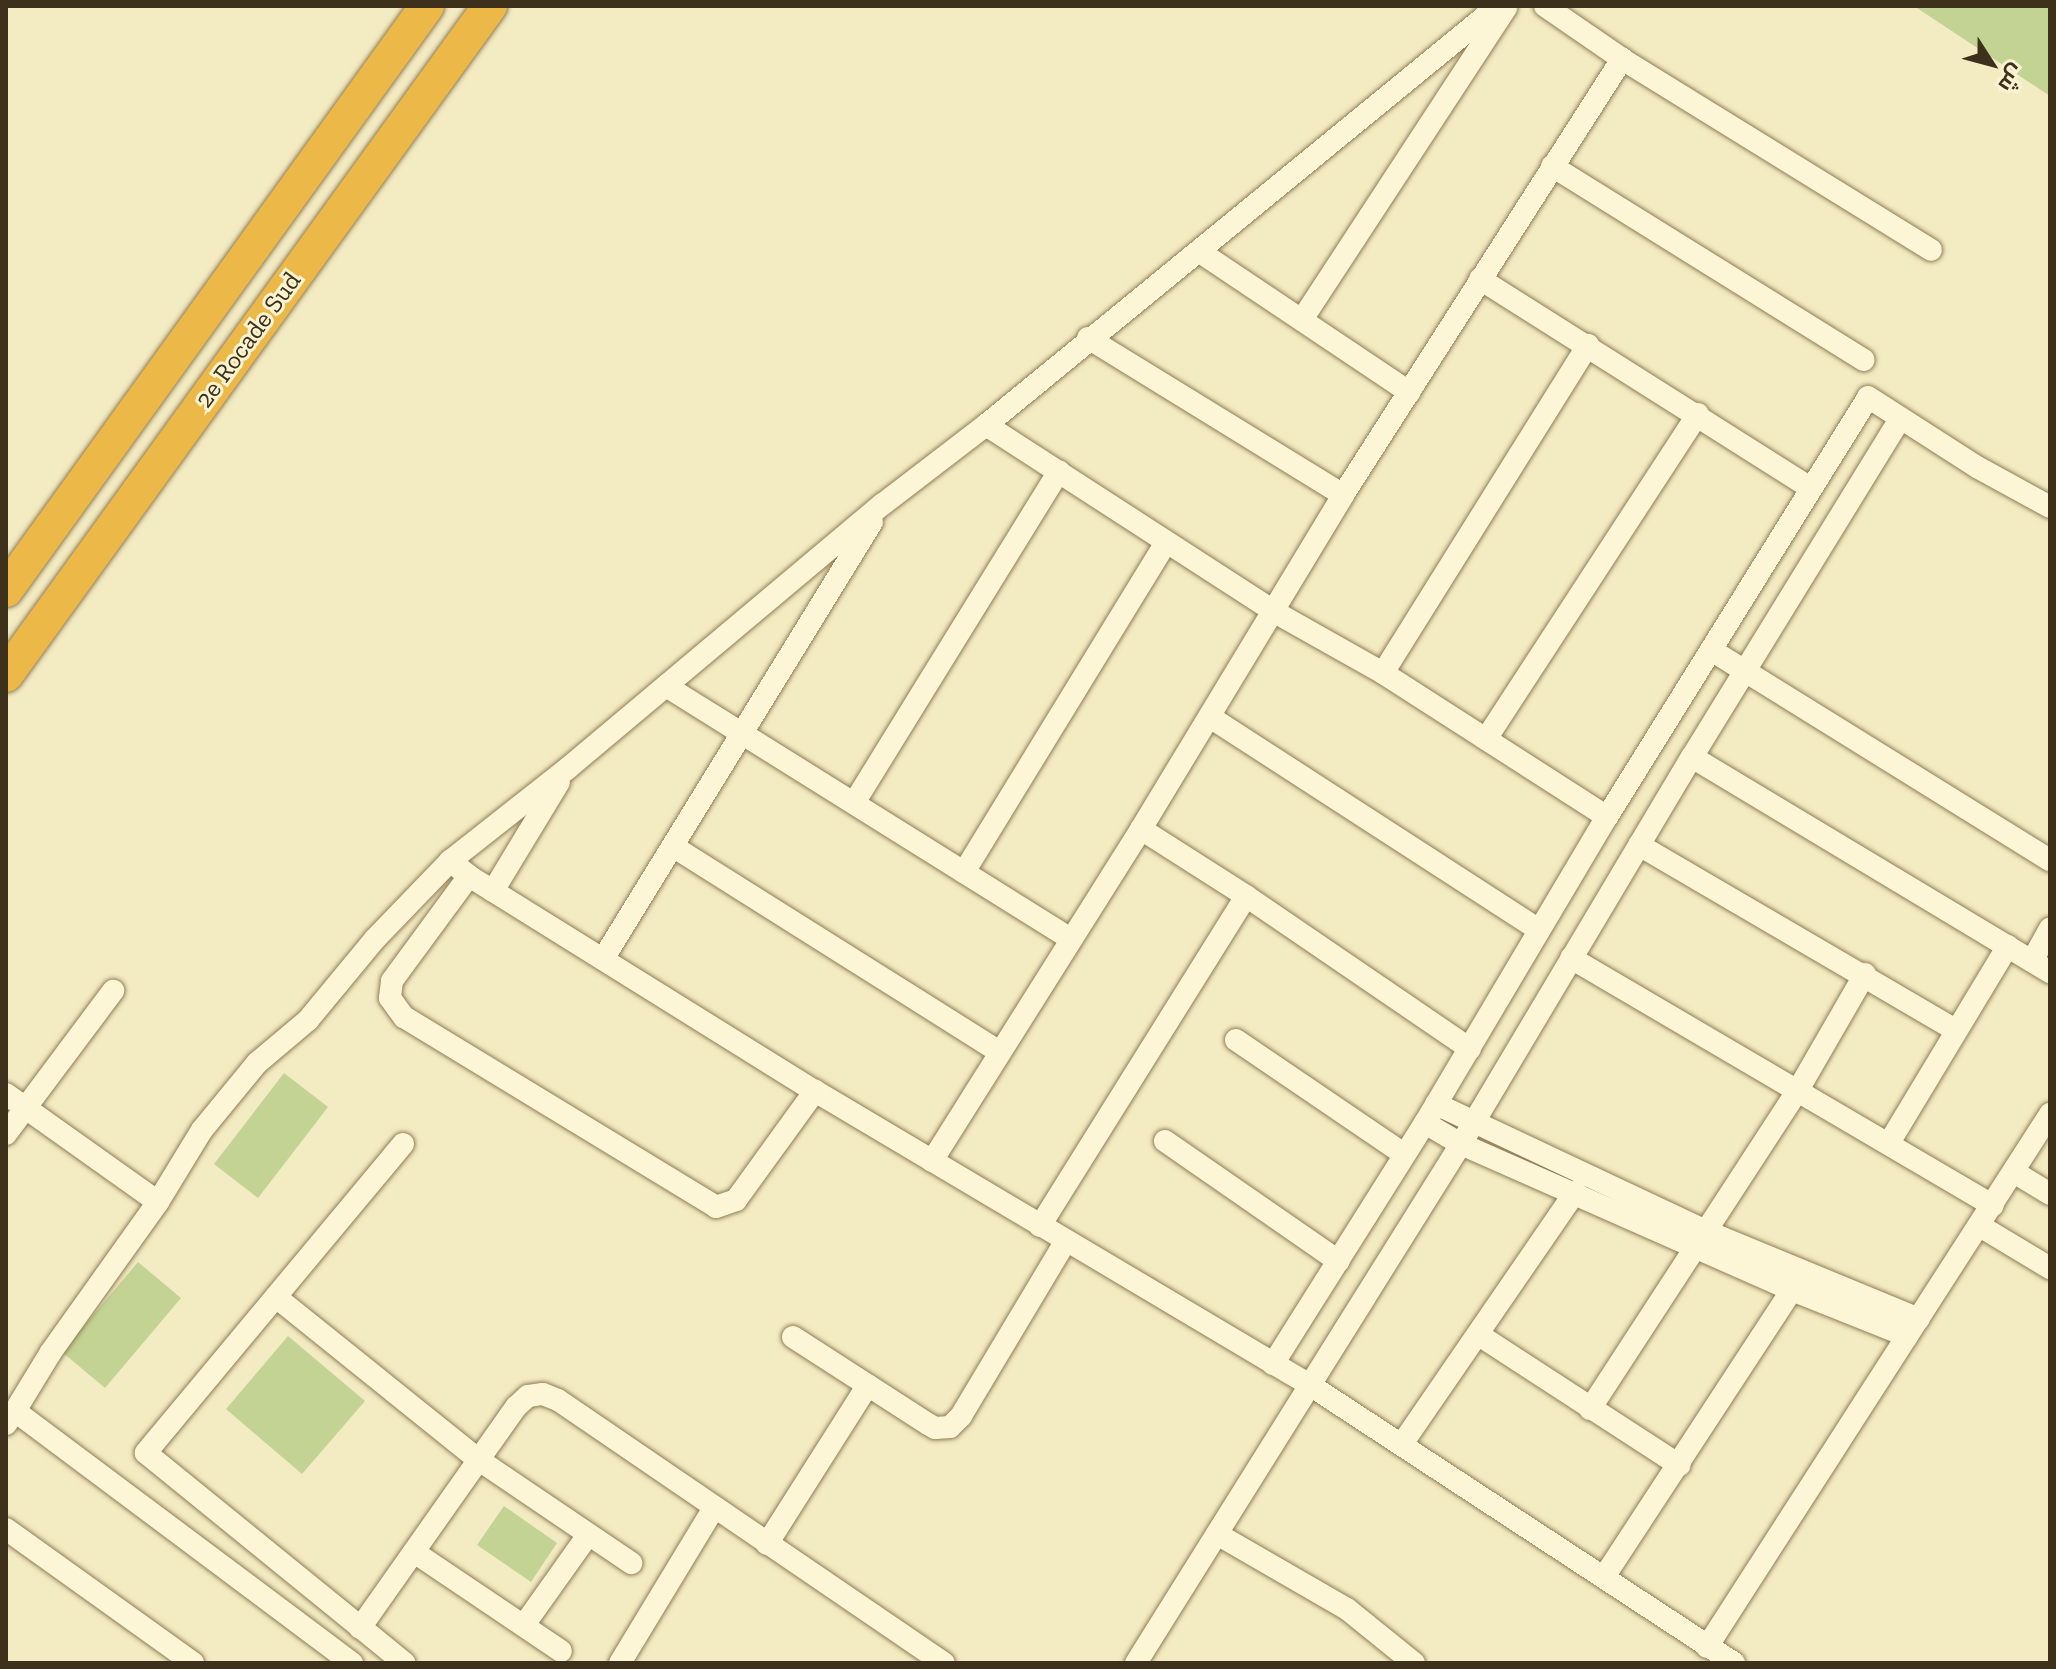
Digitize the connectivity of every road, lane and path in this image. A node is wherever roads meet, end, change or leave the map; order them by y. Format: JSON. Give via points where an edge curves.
{"nodes":[{"id":1,"x":427,"y":6,"type":"edge"},
{"id":2,"x":490,"y":6,"type":"edge"},
{"id":3,"x":1498,"y":6,"type":"edge"},
{"id":4,"x":1508,"y":6,"type":"edge"},
{"id":5,"x":1545,"y":6,"type":"edge"},
{"id":6,"x":1622,"y":59,"type":"junction"},
{"id":7,"x":1552,"y":166,"type":"junction"},
{"id":8,"x":1931,"y":250,"type":"dead end"},
{"id":9,"x":1200,"y":252,"type":"junction"},
{"id":10,"x":1480,"y":279,"type":"junction"},
{"id":11,"x":1303,"y":318,"type":"junction"},
{"id":12,"x":1088,"y":338,"type":"junction"},
{"id":13,"x":1588,"y":345,"type":"junction"},
{"id":14,"x":1864,"y":360,"type":"dead end"},
{"id":15,"x":1409,"y":392,"type":"junction"},
{"id":16,"x":1698,"y":414,"type":"junction"},
{"id":17,"x":1899,"y":420,"type":"junction"},
{"id":18,"x":986,"y":425,"type":"junction"},
{"id":19,"x":1059,"y":471,"type":"junction"},
{"id":20,"x":1811,"y":488,"type":"junction"},
{"id":21,"x":1343,"y":495,"type":"junction"},
{"id":22,"x":2047,"y":500,"type":"edge"},
{"id":23,"x":883,"y":504,"type":"junction"},
{"id":24,"x":1166,"y":543,"type":"junction"},
{"id":25,"x":6,"y":590,"type":"edge"},
{"id":26,"x":1273,"y":611,"type":"junction"},
{"id":27,"x":1711,"y":650,"type":"junction"},
{"id":28,"x":1744,"y":671,"type":"junction"},
{"id":29,"x":1383,"y":673,"type":"junction"},
{"id":30,"x":6,"y":675,"type":"edge"},
{"id":31,"x":666,"y":686,"type":"junction"},
{"id":32,"x":1210,"y":717,"type":"junction"},
{"id":33,"x":742,"y":733,"type":"junction"},
{"id":34,"x":1486,"y":739,"type":"junction"},
{"id":35,"x":1692,"y":757,"type":"junction"},
{"id":36,"x":568,"y":768,"type":"junction"},
{"id":37,"x":854,"y":803,"type":"junction"},
{"id":38,"x":1607,"y":817,"type":"junction"},
{"id":39,"x":1141,"y":829,"type":"junction"},
{"id":40,"x":1639,"y":845,"type":"junction"},
{"id":41,"x":674,"y":847,"type":"junction"},
{"id":42,"x":2050,"y":860,"type":"edge"},
{"id":43,"x":450,"y":861,"type":"junction"},
{"id":44,"x":964,"y":872,"type":"junction"},
{"id":45,"x":469,"y":876,"type":"junction"},
{"id":46,"x":493,"y":891,"type":"junction"},
{"id":47,"x":1246,"y":896,"type":"junction"},
{"id":48,"x":2050,"y":929,"type":"edge"},
{"id":49,"x":1539,"y":930,"type":"junction"},
{"id":50,"x":1069,"y":938,"type":"junction"},
{"id":51,"x":2008,"y":946,"type":"junction"},
{"id":52,"x":1571,"y":958,"type":"junction"},
{"id":53,"x":603,"y":959,"type":"junction"},
{"id":54,"x":2041,"y":966,"type":"edge"},
{"id":55,"x":1865,"y":974,"type":"junction"},
{"id":56,"x":113,"y":991,"type":"dead end"},
{"id":57,"x":1956,"y":1030,"type":"junction"},
{"id":58,"x":1236,"y":1040,"type":"dead end"},
{"id":59,"x":1470,"y":1049,"type":"junction"},
{"id":60,"x":999,"y":1052,"type":"junction"},
{"id":61,"x":1798,"y":1090,"type":"junction"},
{"id":62,"x":815,"y":1091,"type":"junction"},
{"id":63,"x":6,"y":1094,"type":"edge"},
{"id":64,"x":25,"y":1108,"type":"junction"},
{"id":65,"x":1430,"y":1114,"type":"junction"},
{"id":66,"x":2050,"y":1114,"type":"edge"},
{"id":67,"x":1473,"y":1123,"type":"junction"},
{"id":68,"x":6,"y":1134,"type":"edge"},
{"id":69,"x":1165,"y":1141,"type":"dead end"},
{"id":70,"x":1889,"y":1143,"type":"junction"},
{"id":71,"x":403,"y":1144,"type":"dead end"},
{"id":72,"x":1461,"y":1144,"type":"junction"},
{"id":73,"x":1404,"y":1154,"type":"junction"},
{"id":74,"x":932,"y":1161,"type":"junction"},
{"id":75,"x":2014,"y":1172,"type":"junction"},
{"id":76,"x":1575,"y":1192,"type":"junction"},
{"id":77,"x":2050,"y":1194,"type":"edge"},
{"id":78,"x":158,"y":1202,"type":"junction"},
{"id":79,"x":1993,"y":1206,"type":"junction"},
{"id":80,"x":1040,"y":1226,"type":"junction"},
{"id":81,"x":1980,"y":1226,"type":"junction"},
{"id":82,"x":1704,"y":1239,"type":"junction"},
{"id":83,"x":1065,"y":1242,"type":"junction"},
{"id":84,"x":2046,"y":1257,"type":"edge"},
{"id":85,"x":1338,"y":1261,"type":"junction"},
{"id":86,"x":1798,"y":1280,"type":"junction"},
{"id":87,"x":276,"y":1297,"type":"junction"},
{"id":88,"x":1913,"y":1327,"type":"junction"},
{"id":89,"x":1479,"y":1335,"type":"junction"},
{"id":90,"x":793,"y":1337,"type":"dead end"},
{"id":91,"x":1273,"y":1364,"type":"junction"},
{"id":92,"x":868,"y":1385,"type":"junction"},
{"id":93,"x":1310,"y":1385,"type":"junction"},
{"id":94,"x":1590,"y":1409,"type":"junction"},
{"id":95,"x":11,"y":1418,"type":"edge"},
{"id":96,"x":1402,"y":1444,"type":"junction"},
{"id":97,"x":479,"y":1460,"type":"junction"},
{"id":98,"x":1679,"y":1465,"type":"junction"},
{"id":99,"x":714,"y":1508,"type":"junction"},
{"id":100,"x":6,"y":1529,"type":"edge"},
{"id":101,"x":1217,"y":1534,"type":"junction"},
{"id":102,"x":588,"y":1535,"type":"junction"},
{"id":103,"x":767,"y":1544,"type":"junction"},
{"id":104,"x":414,"y":1552,"type":"junction"},
{"id":105,"x":631,"y":1563,"type":"dead end"},
{"id":106,"x":1604,"y":1577,"type":"junction"},
{"id":107,"x":524,"y":1625,"type":"junction"},
{"id":108,"x":360,"y":1628,"type":"junction"},
{"id":109,"x":1707,"y":1647,"type":"junction"},
{"id":110,"x":561,"y":1651,"type":"dead end"},
{"id":111,"x":193,"y":1663,"type":"edge"},
{"id":112,"x":352,"y":1663,"type":"edge"},
{"id":113,"x":404,"y":1663,"type":"edge"},
{"id":114,"x":620,"y":1663,"type":"edge"},
{"id":115,"x":944,"y":1663,"type":"edge"},
{"id":116,"x":1136,"y":1663,"type":"edge"},
{"id":117,"x":1414,"y":1663,"type":"edge"},
{"id":118,"x":1734,"y":1663,"type":"edge"}],
"edges":[{"from":1,"to":25,"type":"highway","name":"2e Rocade Sud"},
{"from":2,"to":30,"type":"highway","name":"2e Rocade Sud"},
{"from":3,"to":9,"type":"street"},
{"from":4,"to":11,"type":"street"},
{"from":5,"to":6,"type":"street"},
{"from":6,"to":7,"type":"street"},
{"from":6,"to":8,"type":"street"},
{"from":7,"to":10,"type":"street"},
{"from":7,"to":14,"type":"street"},
{"from":9,"to":11,"type":"street"},
{"from":9,"to":12,"type":"street"},
{"from":10,"to":13,"type":"street"},
{"from":10,"to":15,"type":"street"},
{"from":11,"to":15,"type":"street"},
{"from":12,"to":18,"type":"street"},
{"from":12,"to":21,"type":"street"},
{"from":13,"to":16,"type":"street"},
{"from":13,"to":29,"type":"street"},
{"from":15,"to":21,"type":"street"},
{"from":16,"to":20,"type":"street"},
{"from":16,"to":34,"type":"street"},
{"from":17,"to":20,"type":"street","via":[[1868,397]]},
{"from":17,"to":22,"type":"street"},
{"from":17,"to":28,"type":"street"},
{"from":18,"to":19,"type":"street"},
{"from":18,"to":23,"type":"street"},
{"from":19,"to":24,"type":"street"},
{"from":19,"to":37,"type":"street"},
{"from":20,"to":27,"type":"street"},
{"from":21,"to":26,"type":"street"},
{"from":23,"to":31,"type":"street"},
{"from":23,"to":33,"type":"street"},
{"from":24,"to":26,"type":"street"},
{"from":24,"to":44,"type":"street"},
{"from":26,"to":29,"type":"street"},
{"from":26,"to":32,"type":"street"},
{"from":27,"to":28,"type":"street"},
{"from":27,"to":38,"type":"street"},
{"from":28,"to":35,"type":"street"},
{"from":28,"to":42,"type":"street"},
{"from":29,"to":34,"type":"street"},
{"from":31,"to":33,"type":"street"},
{"from":31,"to":36,"type":"street"},
{"from":32,"to":39,"type":"street"},
{"from":32,"to":49,"type":"street"},
{"from":33,"to":37,"type":"street"},
{"from":33,"to":41,"type":"street"},
{"from":34,"to":38,"type":"street"},
{"from":35,"to":40,"type":"street"},
{"from":35,"to":51,"type":"street"},
{"from":36,"to":43,"type":"street"},
{"from":36,"to":46,"type":"street"},
{"from":37,"to":44,"type":"street"},
{"from":38,"to":49,"type":"street"},
{"from":39,"to":47,"type":"street"},
{"from":39,"to":50,"type":"street"},
{"from":40,"to":52,"type":"street"},
{"from":40,"to":55,"type":"street"},
{"from":41,"to":53,"type":"street"},
{"from":41,"to":60,"type":"street"},
{"from":43,"to":45,"type":"street"},
{"from":43,"to":78,"type":"street","via":[[308,1020],[244,1078],[202,1130]]},
{"from":44,"to":50,"type":"street"},
{"from":45,"to":46,"type":"street"},
{"from":45,"to":62,"type":"street","via":[[390,989],[397,1012],[444,1042],[716,1207],[736,1200]]},
{"from":46,"to":53,"type":"street"},
{"from":47,"to":59,"type":"street"},
{"from":47,"to":80,"type":"street"},
{"from":48,"to":54,"type":"street"},
{"from":49,"to":59,"type":"street"},
{"from":50,"to":60,"type":"street"},
{"from":51,"to":54,"type":"street"},
{"from":51,"to":57,"type":"street"},
{"from":52,"to":61,"type":"street"},
{"from":52,"to":67,"type":"street"},
{"from":53,"to":62,"type":"street"},
{"from":55,"to":57,"type":"street"},
{"from":55,"to":61,"type":"street"},
{"from":56,"to":64,"type":"street"},
{"from":57,"to":70,"type":"street"},
{"from":58,"to":73,"type":"street"},
{"from":59,"to":65,"type":"street"},
{"from":60,"to":74,"type":"street"},
{"from":61,"to":70,"type":"street"},
{"from":61,"to":82,"type":"street"},
{"from":62,"to":74,"type":"street"},
{"from":63,"to":64,"type":"street"},
{"from":64,"to":68,"type":"street"},
{"from":64,"to":78,"type":"street"},
{"from":65,"to":67,"type":"street"},
{"from":65,"to":72,"type":"street"},
{"from":65,"to":73,"type":"street"},
{"from":66,"to":75,"type":"street"},
{"from":67,"to":72,"type":"street"},
{"from":67,"to":82,"type":"street"},
{"from":69,"to":85,"type":"street"},
{"from":70,"to":79,"type":"street"},
{"from":71,"to":87,"type":"street"},
{"from":72,"to":76,"type":"street"},
{"from":72,"to":93,"type":"street"},
{"from":73,"to":85,"type":"street"},
{"from":74,"to":80,"type":"street"},
{"from":75,"to":77,"type":"street"},
{"from":75,"to":79,"type":"street"},
{"from":76,"to":82,"type":"street"},
{"from":76,"to":89,"type":"street"},
{"from":78,"to":95,"type":"street","via":[[51,1352]]},
{"from":79,"to":81,"type":"street"},
{"from":80,"to":83,"type":"street"},
{"from":81,"to":84,"type":"street"},
{"from":81,"to":88,"type":"street"},
{"from":82,"to":86,"type":"street"},
{"from":82,"to":94,"type":"street"},
{"from":83,"to":91,"type":"street"},
{"from":83,"to":92,"type":"street","via":[[957,1422],[935,1428]]},
{"from":85,"to":91,"type":"street"},
{"from":86,"to":88,"type":"street"},
{"from":86,"to":98,"type":"street"},
{"from":87,"to":97,"type":"street"},
{"from":87,"to":108,"type":"street","via":[[146,1453]]},
{"from":88,"to":109,"type":"street"},
{"from":89,"to":94,"type":"street"},
{"from":89,"to":96,"type":"street"},
{"from":90,"to":92,"type":"street"},
{"from":91,"to":93,"type":"street"},
{"from":92,"to":103,"type":"street"},
{"from":93,"to":96,"type":"street"},
{"from":93,"to":101,"type":"street"},
{"from":94,"to":98,"type":"street"},
{"from":95,"to":112,"type":"street"},
{"from":96,"to":106,"type":"street"},
{"from":97,"to":99,"type":"street","via":[[521,1401],[543,1394]]},
{"from":97,"to":102,"type":"street"},
{"from":97,"to":104,"type":"street"},
{"from":98,"to":106,"type":"street"},
{"from":99,"to":103,"type":"street"},
{"from":99,"to":114,"type":"street"},
{"from":100,"to":111,"type":"street"},
{"from":101,"to":116,"type":"street"},
{"from":101,"to":117,"type":"street","via":[[1347,1609]]},
{"from":102,"to":105,"type":"street"},
{"from":102,"to":107,"type":"street"},
{"from":103,"to":115,"type":"street"},
{"from":104,"to":107,"type":"street"},
{"from":104,"to":108,"type":"street"},
{"from":106,"to":109,"type":"street"},
{"from":107,"to":110,"type":"street"},
{"from":108,"to":113,"type":"street"},
{"from":109,"to":118,"type":"street"}]}
